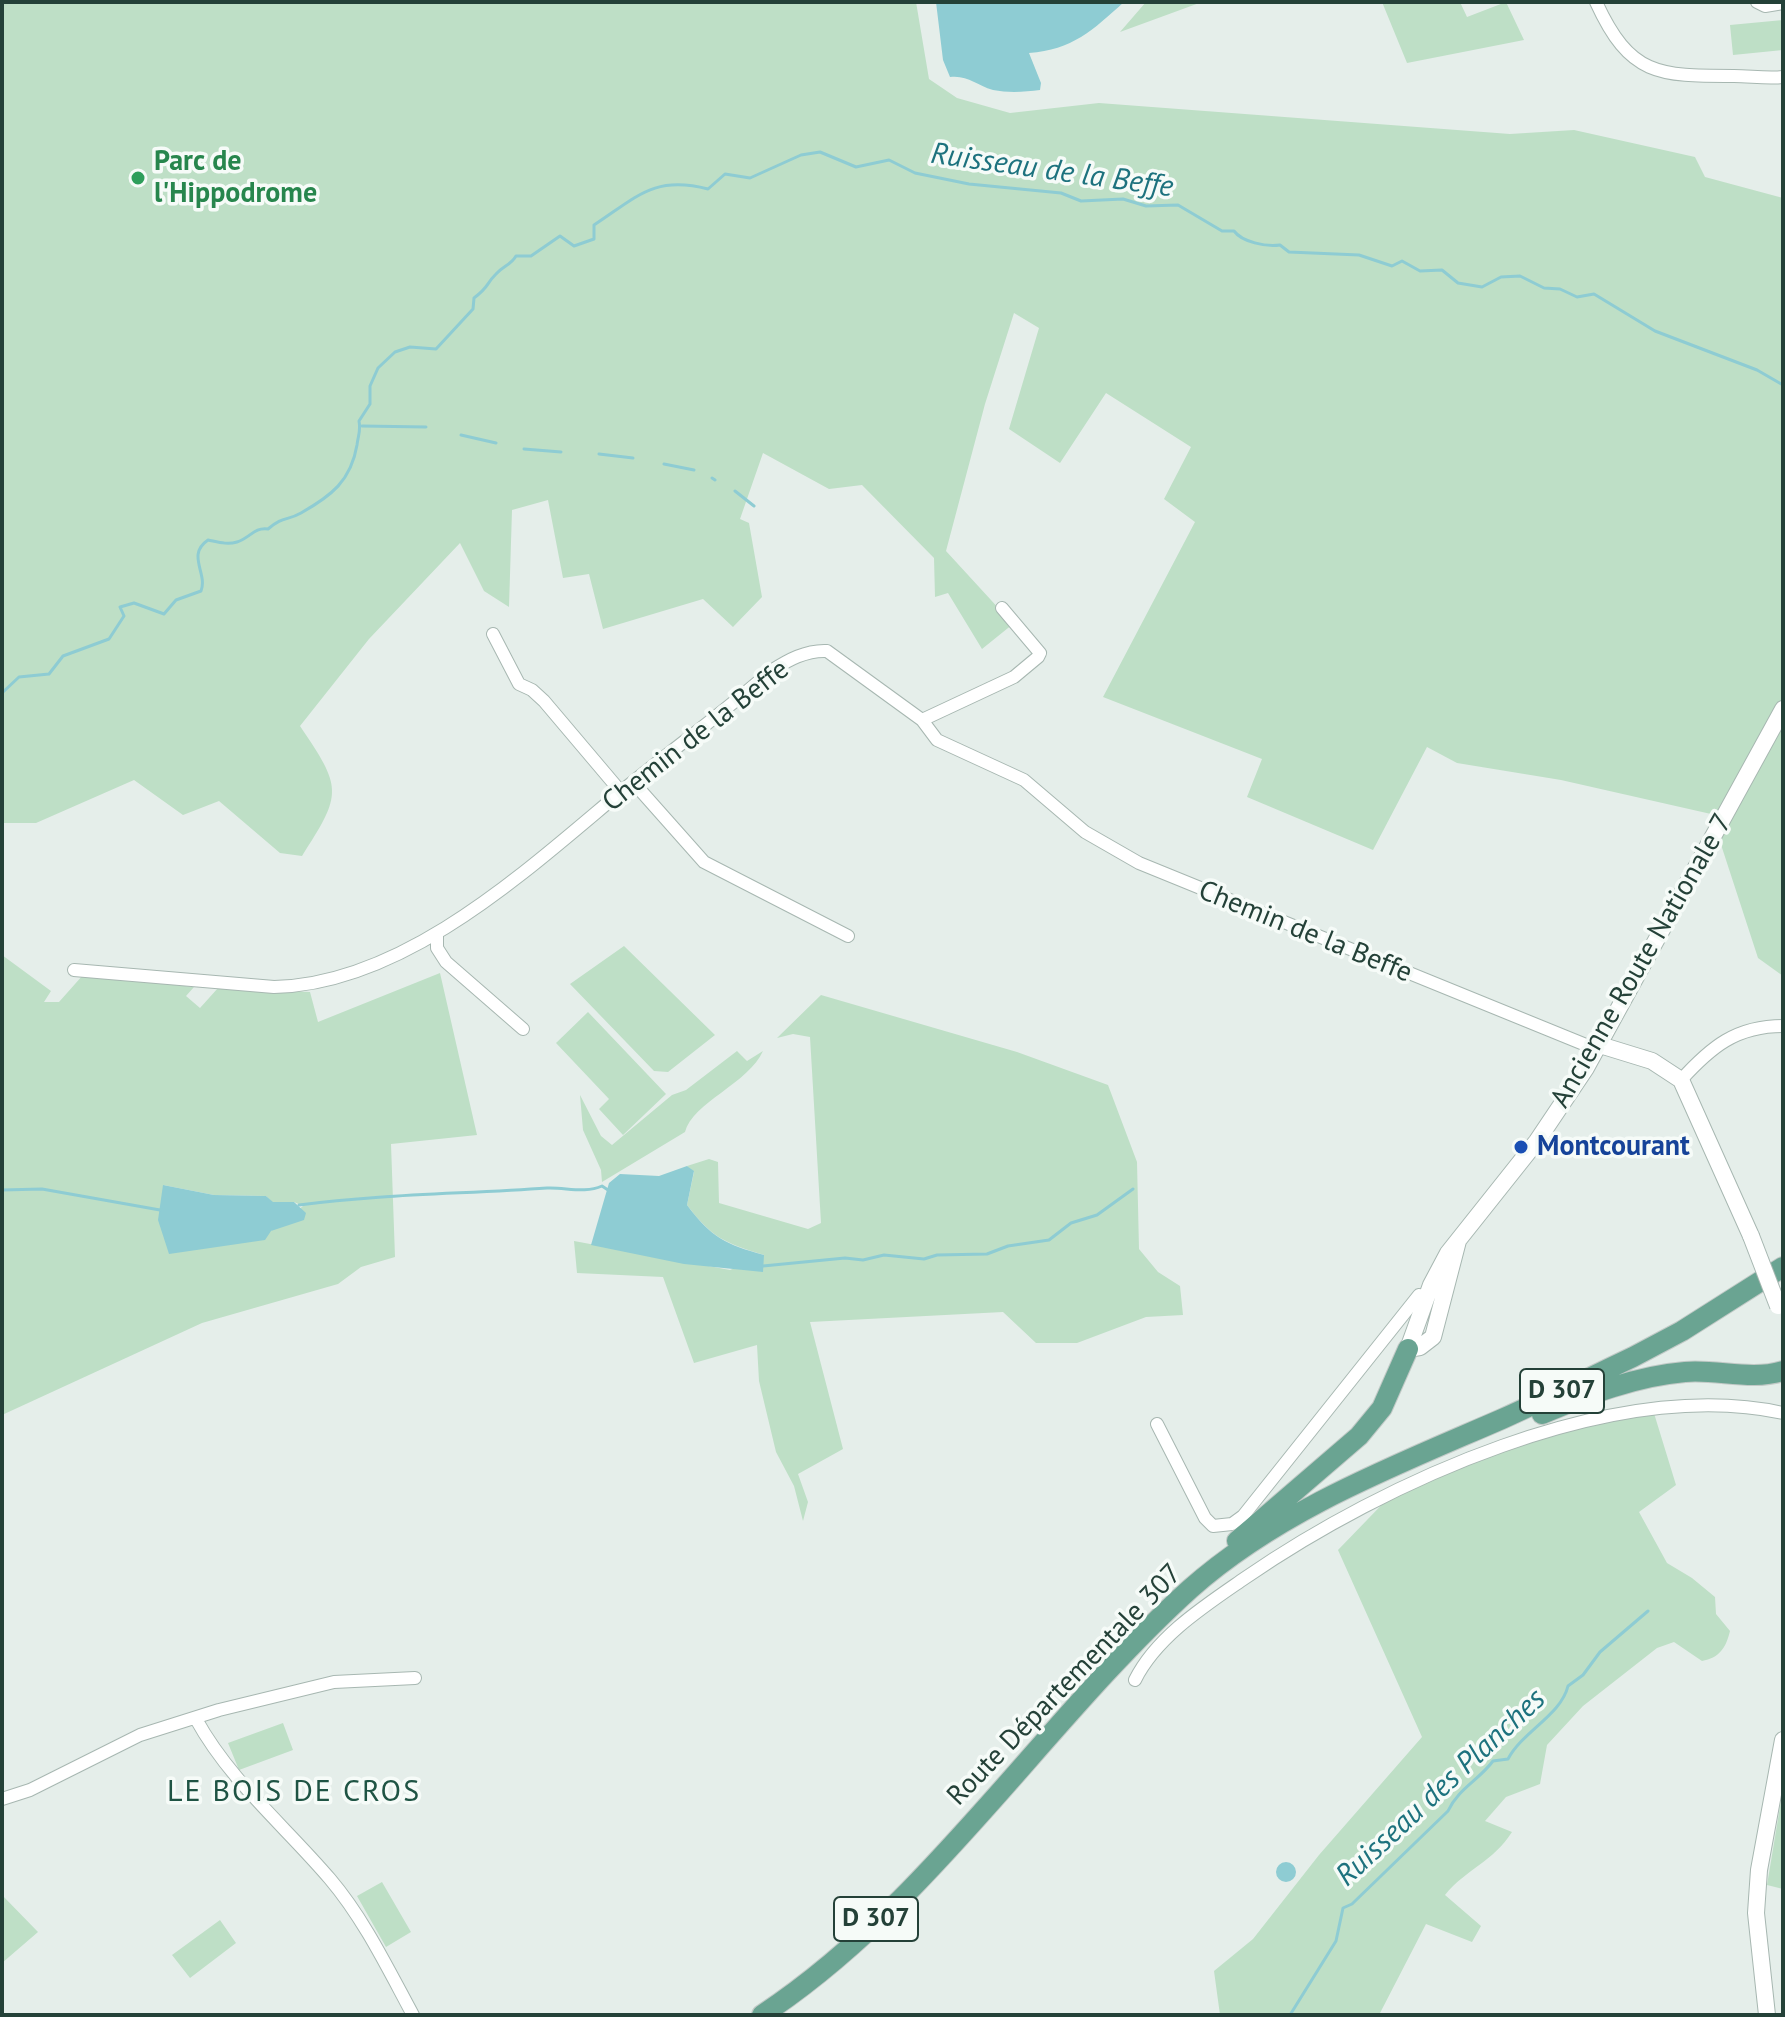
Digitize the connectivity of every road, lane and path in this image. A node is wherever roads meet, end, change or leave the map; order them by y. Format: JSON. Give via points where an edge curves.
{"nodes":[{"id":1,"x":1596,"y":2,"type":"edge"},
{"id":2,"x":1757,"y":2,"type":"edge"},
{"id":3,"x":1783,"y":3,"type":"edge"},
{"id":4,"x":1783,"y":77,"type":"edge"},
{"id":5,"x":1002,"y":608,"type":"dead end"},
{"id":6,"x":493,"y":634,"type":"dead end"},
{"id":7,"x":1783,"y":709,"type":"edge"},
{"id":8,"x":922,"y":720,"type":"junction"},
{"id":9,"x":633,"y":782,"type":"junction"},
{"id":10,"x":621,"y":792,"type":"junction"},
{"id":11,"x":437,"y":935,"type":"junction"},
{"id":12,"x":848,"y":936,"type":"dead end"},
{"id":13,"x":74,"y":970,"type":"dead end"},
{"id":14,"x":1783,"y":1026,"type":"edge"},
{"id":15,"x":523,"y":1029,"type":"dead end"},
{"id":16,"x":1600,"y":1045,"type":"junction"},
{"id":17,"x":1681,"y":1080,"type":"junction"},
{"id":18,"x":1783,"y":1267,"type":"edge"},
{"id":19,"x":1419,"y":1295,"type":"dead end"},
{"id":20,"x":1780,"y":1312,"type":"edge"},
{"id":21,"x":1378,"y":1343,"type":"junction"},
{"id":22,"x":1408,"y":1349,"type":"junction"},
{"id":23,"x":1783,"y":1371,"type":"edge"},
{"id":24,"x":1783,"y":1413,"type":"edge"},
{"id":25,"x":1157,"y":1424,"type":"dead end"},
{"id":26,"x":1330,"y":1497,"type":"junction"},
{"id":27,"x":1127,"y":1651,"type":"junction"},
{"id":28,"x":415,"y":1678,"type":"dead end"},
{"id":29,"x":1135,"y":1680,"type":"dead end"},
{"id":30,"x":196,"y":1719,"type":"junction"},
{"id":31,"x":1783,"y":1740,"type":"edge"},
{"id":32,"x":2,"y":1799,"type":"edge"},
{"id":33,"x":413,"y":2015,"type":"edge"},
{"id":34,"x":762,"y":2015,"type":"edge"},
{"id":35,"x":1767,"y":2015,"type":"edge"}],
"edges":[{"from":1,"to":4,"type":"street","via":[[1620,47],[1654,71],[1691,77]]},
{"from":2,"to":3,"type":"street"},
{"from":5,"to":8,"type":"street","via":[[1034,644],[1038,657],[1014,677]]},
{"from":6,"to":10,"type":"street","via":[[519,684],[544,701]]},
{"from":7,"to":16,"type":"street","name":"Ancienne Route Nationale 7"},
{"from":8,"to":9,"type":"street","name":"Chemin de la Beffe","via":[[827,651],[815,651],[771,671]]},
{"from":8,"to":16,"type":"street","name":"Chemin de la Beffe","via":[[937,740],[1024,780],[1099,842],[1162,874],[1586,1045]]},
{"from":9,"to":10,"type":"street","name":"Chemin de la Beffe"},
{"from":9,"to":12,"type":"street","via":[[704,862]]},
{"from":10,"to":11,"type":"street","name":"Chemin de la Beffe"},
{"from":11,"to":13,"type":"street","name":"Chemin de la Beffe","via":[[306,986]]},
{"from":11,"to":15,"type":"street","via":[[437,948],[446,962]]},
{"from":14,"to":17,"type":"street","via":[[1741,1031],[1723,1039]]},
{"from":16,"to":17,"type":"street","via":[[1652,1061]]},
{"from":16,"to":22,"type":"street","name":"Ancienne Route Nationale 7","via":[[1537,1141],[1435,1276]]},
{"from":17,"to":20,"type":"street","bridge":true},
{"from":18,"to":26,"type":"main road","name":"Route Départementale 307","number":"D 307","via":[[1633,1357]]},
{"from":19,"to":21,"type":"street"},
{"from":21,"to":22,"type":"street"},
{"from":21,"to":25,"type":"street","via":[[1243,1516],[1223,1527],[1205,1518]]},
{"from":22,"to":27,"type":"main road","via":[[1382,1408],[1359,1436],[1183,1589]]},
{"from":23,"to":26,"type":"main road","via":[[1755,1376],[1688,1372],[1638,1381]]},
{"from":24,"to":29,"type":"street","via":[[1711,1406],[1622,1413],[1512,1445],[1396,1490],[1301,1539],[1212,1601],[1154,1654]]},
{"from":26,"to":27,"type":"main road","name":"Route Départementale 307","number":"D 307","via":[[1191,1588]]},
{"from":27,"to":34,"type":"main road","name":"Route Départementale 307","number":"D 307","via":[[943,1854],[861,1934]]},
{"from":28,"to":30,"type":"street","via":[[327,1683]]},
{"from":30,"to":32,"type":"street","via":[[140,1735]]},
{"from":30,"to":33,"type":"street","via":[[233,1774],[332,1882],[373,1941]]},
{"from":31,"to":35,"type":"street","via":[[1758,1879]]}]}
